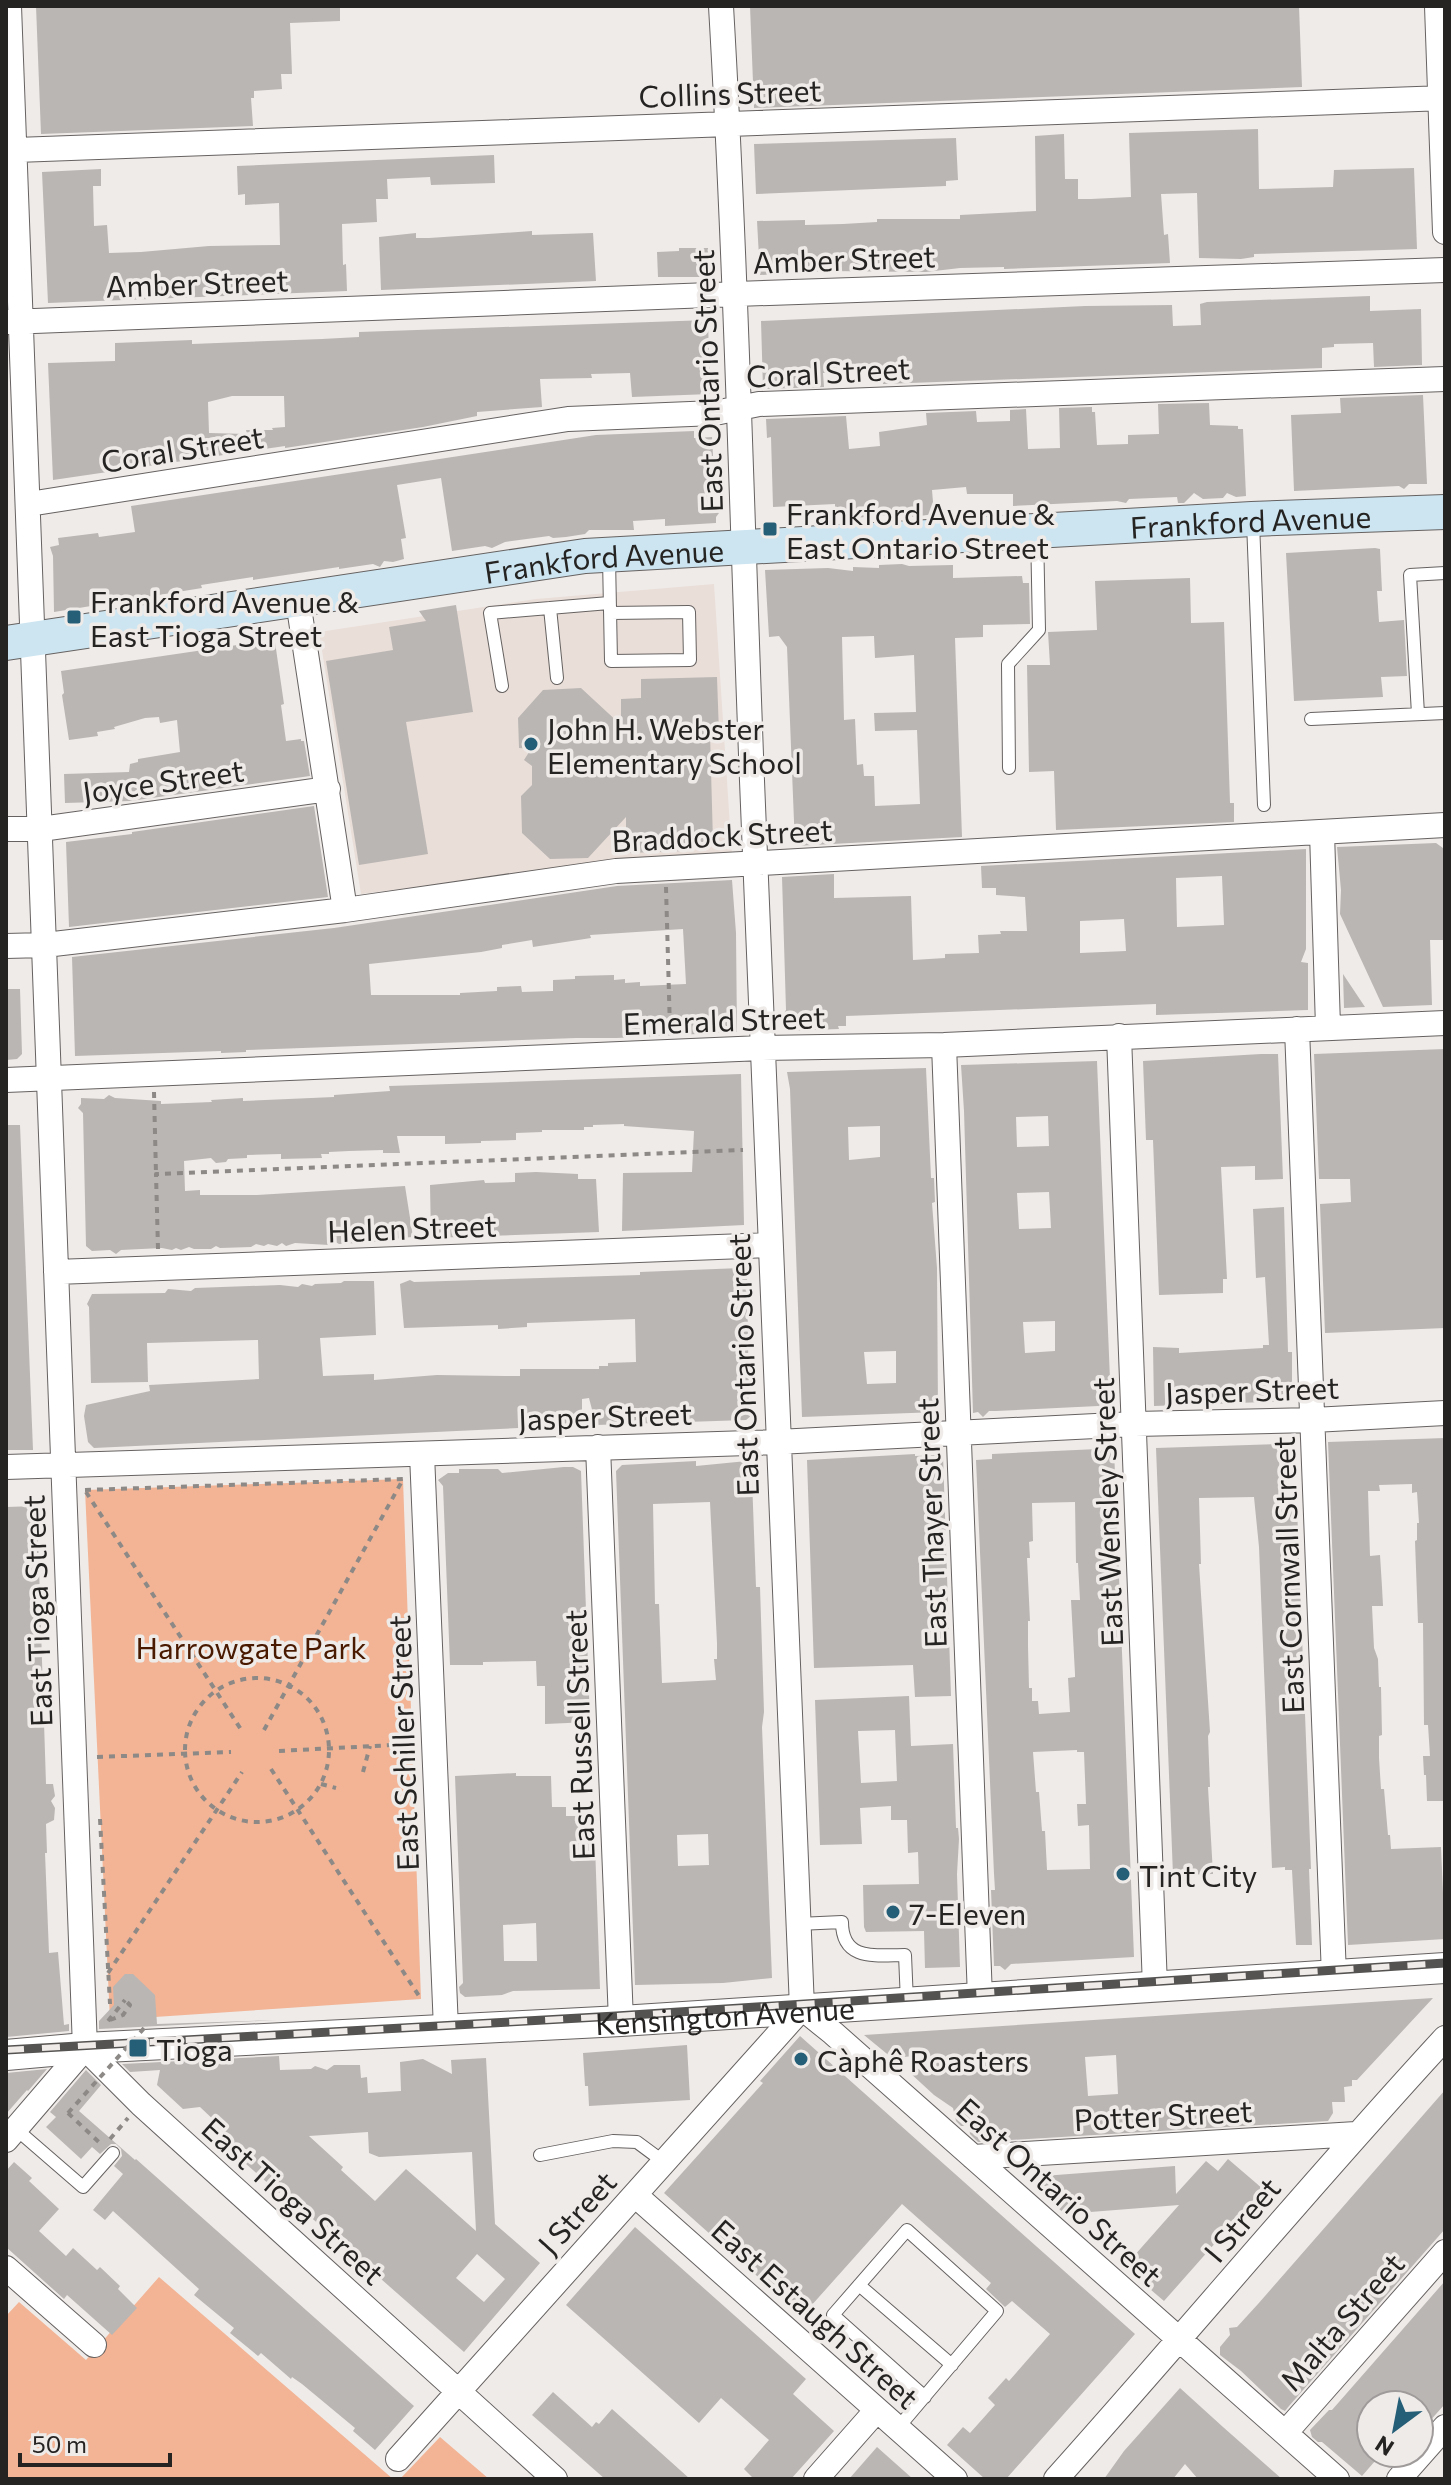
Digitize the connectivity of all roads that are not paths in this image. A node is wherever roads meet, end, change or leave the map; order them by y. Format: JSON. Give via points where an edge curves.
{"nodes":[{"id":1,"x":721,"y":6,"type":"edge"},
{"id":2,"x":1437,"y":6,"type":"edge"},
{"id":3,"x":8,"y":11,"type":"edge"},
{"id":4,"x":1443,"y":98,"type":"edge"},
{"id":5,"x":728,"y":124,"type":"junction"},
{"id":6,"x":16,"y":150,"type":"junction"},
{"id":7,"x":1445,"y":232,"type":"edge"},
{"id":8,"x":1445,"y":270,"type":"edge"},
{"id":9,"x":736,"y":294,"type":"junction"},
{"id":10,"x":14,"y":321,"type":"edge"},
{"id":11,"x":1445,"y":379,"type":"edge"},
{"id":12,"x":738,"y":407,"type":"junction"},
{"id":13,"x":29,"y":504,"type":"junction"},
{"id":14,"x":1445,"y":512,"type":"edge"},
{"id":15,"x":1252,"y":519,"type":"junction"},
{"id":16,"x":1037,"y":531,"type":"junction"},
{"id":17,"x":743,"y":548,"type":"junction"},
{"id":18,"x":609,"y":554,"type":"junction"},
{"id":19,"x":1445,"y":573,"type":"edge"},
{"id":20,"x":298,"y":601,"type":"junction"},
{"id":21,"x":550,"y":608,"type":"junction"},
{"id":22,"x":609,"y":608,"type":"junction"},
{"id":23,"x":20,"y":641,"type":"edge"},
{"id":24,"x":557,"y":678,"type":"dead end"},
{"id":25,"x":502,"y":686,"type":"dead end"},
{"id":26,"x":1445,"y":713,"type":"edge"},
{"id":27,"x":1418,"y":714,"type":"junction"},
{"id":28,"x":1311,"y":719,"type":"dead end"},
{"id":29,"x":1009,"y":768,"type":"dead end"},
{"id":30,"x":328,"y":789,"type":"junction"},
{"id":31,"x":1264,"y":805,"type":"dead end"},
{"id":32,"x":1445,"y":825,"type":"edge"},
{"id":33,"x":6,"y":829,"type":"edge"},
{"id":34,"x":41,"y":829,"type":"junction"},
{"id":35,"x":1322,"y":832,"type":"junction"},
{"id":36,"x":755,"y":863,"type":"junction"},
{"id":37,"x":345,"y":910,"type":"junction"},
{"id":38,"x":45,"y":945,"type":"junction"},
{"id":39,"x":6,"y":946,"type":"edge"},
{"id":40,"x":1445,"y":1023,"type":"edge"},
{"id":41,"x":1328,"y":1027,"type":"junction"},
{"id":42,"x":1297,"y":1029,"type":"junction"},
{"id":43,"x":1119,"y":1036,"type":"junction"},
{"id":44,"x":944,"y":1045,"type":"junction"},
{"id":45,"x":762,"y":1048,"type":"junction"},
{"id":46,"x":49,"y":1077,"type":"junction"},
{"id":47,"x":6,"y":1080,"type":"edge"},
{"id":48,"x":770,"y":1245,"type":"junction"},
{"id":49,"x":56,"y":1272,"type":"junction"},
{"id":50,"x":1445,"y":1413,"type":"edge"},
{"id":51,"x":1313,"y":1420,"type":"junction"},
{"id":52,"x":1135,"y":1424,"type":"junction"},
{"id":53,"x":959,"y":1433,"type":"junction"},
{"id":54,"x":777,"y":1442,"type":"junction"},
{"id":55,"x":598,"y":1447,"type":"junction"},
{"id":56,"x":422,"y":1454,"type":"junction"},
{"id":57,"x":62,"y":1465,"type":"junction"},
{"id":58,"x":6,"y":1467,"type":"edge"},
{"id":59,"x":798,"y":1924,"type":"junction"},
{"id":60,"x":1445,"y":1968,"type":"edge"},
{"id":61,"x":1334,"y":1976,"type":"junction"},
{"id":62,"x":1155,"y":1987,"type":"junction"},
{"id":63,"x":980,"y":1998,"type":"junction"},
{"id":64,"x":907,"y":2002,"type":"junction"},
{"id":65,"x":802,"y":2008,"type":"junction"},
{"id":66,"x":621,"y":2021,"type":"junction"},
{"id":67,"x":446,"y":2029,"type":"junction"},
{"id":68,"x":1445,"y":2038,"type":"edge"},
{"id":69,"x":85,"y":2048,"type":"junction"},
{"id":70,"x":6,"y":2055,"type":"edge"},
{"id":71,"x":11,"y":2134,"type":"edge"},
{"id":72,"x":1356,"y":2134,"type":"junction"},
{"id":73,"x":113,"y":2153,"type":"dead end"},
{"id":74,"x":540,"y":2155,"type":"dead end"},
{"id":75,"x":973,"y":2157,"type":"junction"},
{"id":76,"x":664,"y":2162,"type":"junction"},
{"id":77,"x":635,"y":2195,"type":"junction"},
{"id":78,"x":1445,"y":2252,"type":"edge"},
{"id":79,"x":6,"y":2268,"type":"edge"},
{"id":80,"x":859,"y":2285,"type":"junction"},
{"id":81,"x":1180,"y":2340,"type":"junction"},
{"id":82,"x":94,"y":2345,"type":"dead end"},
{"id":83,"x":952,"y":2365,"type":"junction"},
{"id":84,"x":457,"y":2391,"type":"junction"},
{"id":85,"x":925,"y":2397,"type":"junction"},
{"id":86,"x":876,"y":2411,"type":"junction"},
{"id":87,"x":1445,"y":2427,"type":"edge"},
{"id":88,"x":897,"y":2429,"type":"junction"},
{"id":89,"x":1286,"y":2432,"type":"junction"},
{"id":90,"x":398,"y":2459,"type":"dead end"},
{"id":91,"x":1061,"y":2477,"type":"edge"},
{"id":92,"x":555,"y":2479,"type":"edge"},
{"id":93,"x":816,"y":2479,"type":"edge"},
{"id":94,"x":955,"y":2479,"type":"edge"},
{"id":95,"x":1337,"y":2479,"type":"edge"},
{"id":96,"x":1399,"y":2479,"type":"edge"}],
"edges":[{"from":1,"to":5,"type":"street","name":"East Ontario Street"},
{"from":2,"to":4,"type":"street"},
{"from":3,"to":6,"type":"street","name":"East Tioga Street"},
{"from":4,"to":5,"type":"street","name":"Collins Street"},
{"from":4,"to":7,"type":"street"},
{"from":5,"to":6,"type":"street","name":"Collins Street"},
{"from":5,"to":9,"type":"street","name":"East Ontario Street"},
{"from":6,"to":10,"type":"street","name":"East Tioga Street"},
{"from":8,"to":9,"type":"street","name":"Amber Street"},
{"from":9,"to":10,"type":"street","name":"Amber Street"},
{"from":9,"to":12,"type":"street","name":"East Ontario Street"},
{"from":10,"to":13,"type":"street","name":"East Tioga Street"},
{"from":11,"to":12,"type":"street","name":"Coral Street"},
{"from":12,"to":13,"type":"street","name":"Coral Street","via":[[715,413],[568,419]]},
{"from":12,"to":17,"type":"street","name":"East Ontario Street"},
{"from":13,"to":23,"type":"street","name":"East Tioga Street"},
{"from":14,"to":15,"type":"main road","name":"Frankford Avenue"},
{"from":15,"to":16,"type":"main road","name":"Frankford Avenue"},
{"from":15,"to":31,"type":"lane"},
{"from":16,"to":17,"type":"main road","name":"Frankford Avenue"},
{"from":16,"to":29,"type":"lane","via":[[1039,630],[1008,664]]},
{"from":17,"to":18,"type":"main road","name":"Frankford Avenue"},
{"from":17,"to":36,"type":"street","name":"East Ontario Street"},
{"from":18,"to":20,"type":"main road","name":"Frankford Avenue"},
{"from":18,"to":22,"type":"lane"},
{"from":19,"to":27,"type":"lane","via":[[1410,575]]},
{"from":20,"to":23,"type":"main road","name":"Frankford Avenue"},
{"from":20,"to":30,"type":"street"},
{"from":21,"to":22,"type":"lane"},
{"from":21,"to":24,"type":"lane"},
{"from":21,"to":25,"type":"lane","via":[[490,613]]},
{"from":22,"to":22,"type":"lane","via":[[611,661],[690,660],[689,612]]},
{"from":23,"to":34,"type":"street","name":"East Tioga Street"},
{"from":26,"to":27,"type":"lane"},
{"from":27,"to":28,"type":"lane"},
{"from":30,"to":34,"type":"street","name":"Joyce Street"},
{"from":30,"to":37,"type":"street"},
{"from":32,"to":35,"type":"street","name":"Braddock Street"},
{"from":33,"to":34,"type":"street","name":"Joyce Street"},
{"from":34,"to":38,"type":"street","name":"East Tioga Street"},
{"from":35,"to":36,"type":"street","name":"Braddock Street"},
{"from":35,"to":41,"type":"street"},
{"from":36,"to":37,"type":"street","name":"Braddock Street","via":[[616,871]]},
{"from":36,"to":45,"type":"street","name":"East Ontario Street"},
{"from":37,"to":38,"type":"street","name":"Braddock Street"},
{"from":38,"to":39,"type":"street","name":"Braddock Street"},
{"from":38,"to":46,"type":"street","name":"East Tioga Street"},
{"from":40,"to":41,"type":"street","name":"Emerald Street"},
{"from":41,"to":42,"type":"street","name":"Emerald Street"},
{"from":42,"to":43,"type":"street","name":"Emerald Street"},
{"from":42,"to":51,"type":"street","name":"East Cornwall Street"},
{"from":43,"to":44,"type":"street","name":"Emerald Street"},
{"from":43,"to":52,"type":"street","name":"East Wensley Street"},
{"from":44,"to":45,"type":"street","name":"Emerald Street"},
{"from":44,"to":53,"type":"street","name":"East Thayer Street"},
{"from":45,"to":46,"type":"street","name":"Emerald Street"},
{"from":45,"to":48,"type":"street","name":"East Ontario Street"},
{"from":46,"to":47,"type":"street","name":"Emerald Street"},
{"from":46,"to":49,"type":"street","name":"East Tioga Street"},
{"from":48,"to":49,"type":"street","name":"Helen Street"},
{"from":48,"to":54,"type":"street","name":"East Ontario Street"},
{"from":49,"to":57,"type":"street","name":"East Tioga Street"},
{"from":50,"to":51,"type":"street","name":"Jasper Street"},
{"from":51,"to":52,"type":"street","name":"Jasper Street"},
{"from":51,"to":61,"type":"street","name":"East Cornwall Street"},
{"from":52,"to":53,"type":"street","name":"Jasper Street"},
{"from":52,"to":62,"type":"street","name":"East Wensley Street"},
{"from":53,"to":54,"type":"street","name":"Jasper Street"},
{"from":53,"to":63,"type":"street","name":"East Thayer Street"},
{"from":54,"to":55,"type":"street","name":"Jasper Street"},
{"from":54,"to":59,"type":"street","name":"East Ontario Street"},
{"from":55,"to":56,"type":"street","name":"Jasper Street"},
{"from":55,"to":66,"type":"street","name":"East Russell Street"},
{"from":56,"to":57,"type":"street","name":"Jasper Street"},
{"from":56,"to":67,"type":"street","name":"East Schiller Street"},
{"from":57,"to":58,"type":"street","name":"Jasper Street"},
{"from":57,"to":69,"type":"street","name":"East Tioga Street"},
{"from":59,"to":64,"type":"lane","via":[[842,1922],[845,1941],[860,1954],[905,1955]]},
{"from":59,"to":65,"type":"street","name":"East Ontario Street"},
{"from":60,"to":61,"type":"street","name":"Kensington Avenue"},
{"from":61,"to":62,"type":"street","name":"Kensington Avenue"},
{"from":62,"to":63,"type":"street","name":"Kensington Avenue"},
{"from":63,"to":64,"type":"street","name":"Kensington Avenue"},
{"from":64,"to":65,"type":"street","name":"Kensington Avenue"},
{"from":65,"to":66,"type":"street","name":"Kensington Avenue"},
{"from":65,"to":75,"type":"street","name":"East Ontario Street"},
{"from":65,"to":76,"type":"street","name":"J Street"},
{"from":66,"to":67,"type":"street","name":"Kensington Avenue"},
{"from":67,"to":69,"type":"street","name":"Kensington Avenue"},
{"from":68,"to":72,"type":"street","name":"I Street"},
{"from":69,"to":70,"type":"street","name":"Kensington Avenue"},
{"from":69,"to":71,"type":"street"},
{"from":69,"to":84,"type":"street","name":"East Tioga Street"},
{"from":71,"to":73,"type":"lane","via":[[83,2187]]},
{"from":72,"to":75,"type":"street","name":"Potter Street"},
{"from":72,"to":81,"type":"street","name":"I Street"},
{"from":74,"to":76,"type":"lane","via":[[613,2141],[637,2142]]},
{"from":75,"to":81,"type":"street","name":"East Ontario Street"},
{"from":76,"to":77,"type":"street","name":"J Street"},
{"from":77,"to":84,"type":"street","name":"J Street"},
{"from":77,"to":86,"type":"street","name":"East Estaugh Street"},
{"from":78,"to":89,"type":"street","name":"Malta Street"},
{"from":79,"to":82,"type":"street"},
{"from":80,"to":83,"type":"lane"},
{"from":80,"to":83,"type":"lane","via":[[907,2230],[997,2311]]},
{"from":80,"to":85,"type":"lane","via":[[833,2315]]},
{"from":81,"to":89,"type":"street","name":"East Ontario Street"},
{"from":81,"to":91,"type":"street","name":"I Street"},
{"from":83,"to":85,"type":"lane"},
{"from":84,"to":90,"type":"street","name":"J Street"},
{"from":84,"to":92,"type":"street","name":"East Tioga Street"},
{"from":85,"to":88,"type":"lane"},
{"from":86,"to":88,"type":"street","name":"East Estaugh Street"},
{"from":86,"to":93,"type":"street"},
{"from":87,"to":96,"type":"street"},
{"from":88,"to":94,"type":"street","name":"East Estaugh Street"},
{"from":89,"to":95,"type":"street","name":"East Ontario Street"}]}
